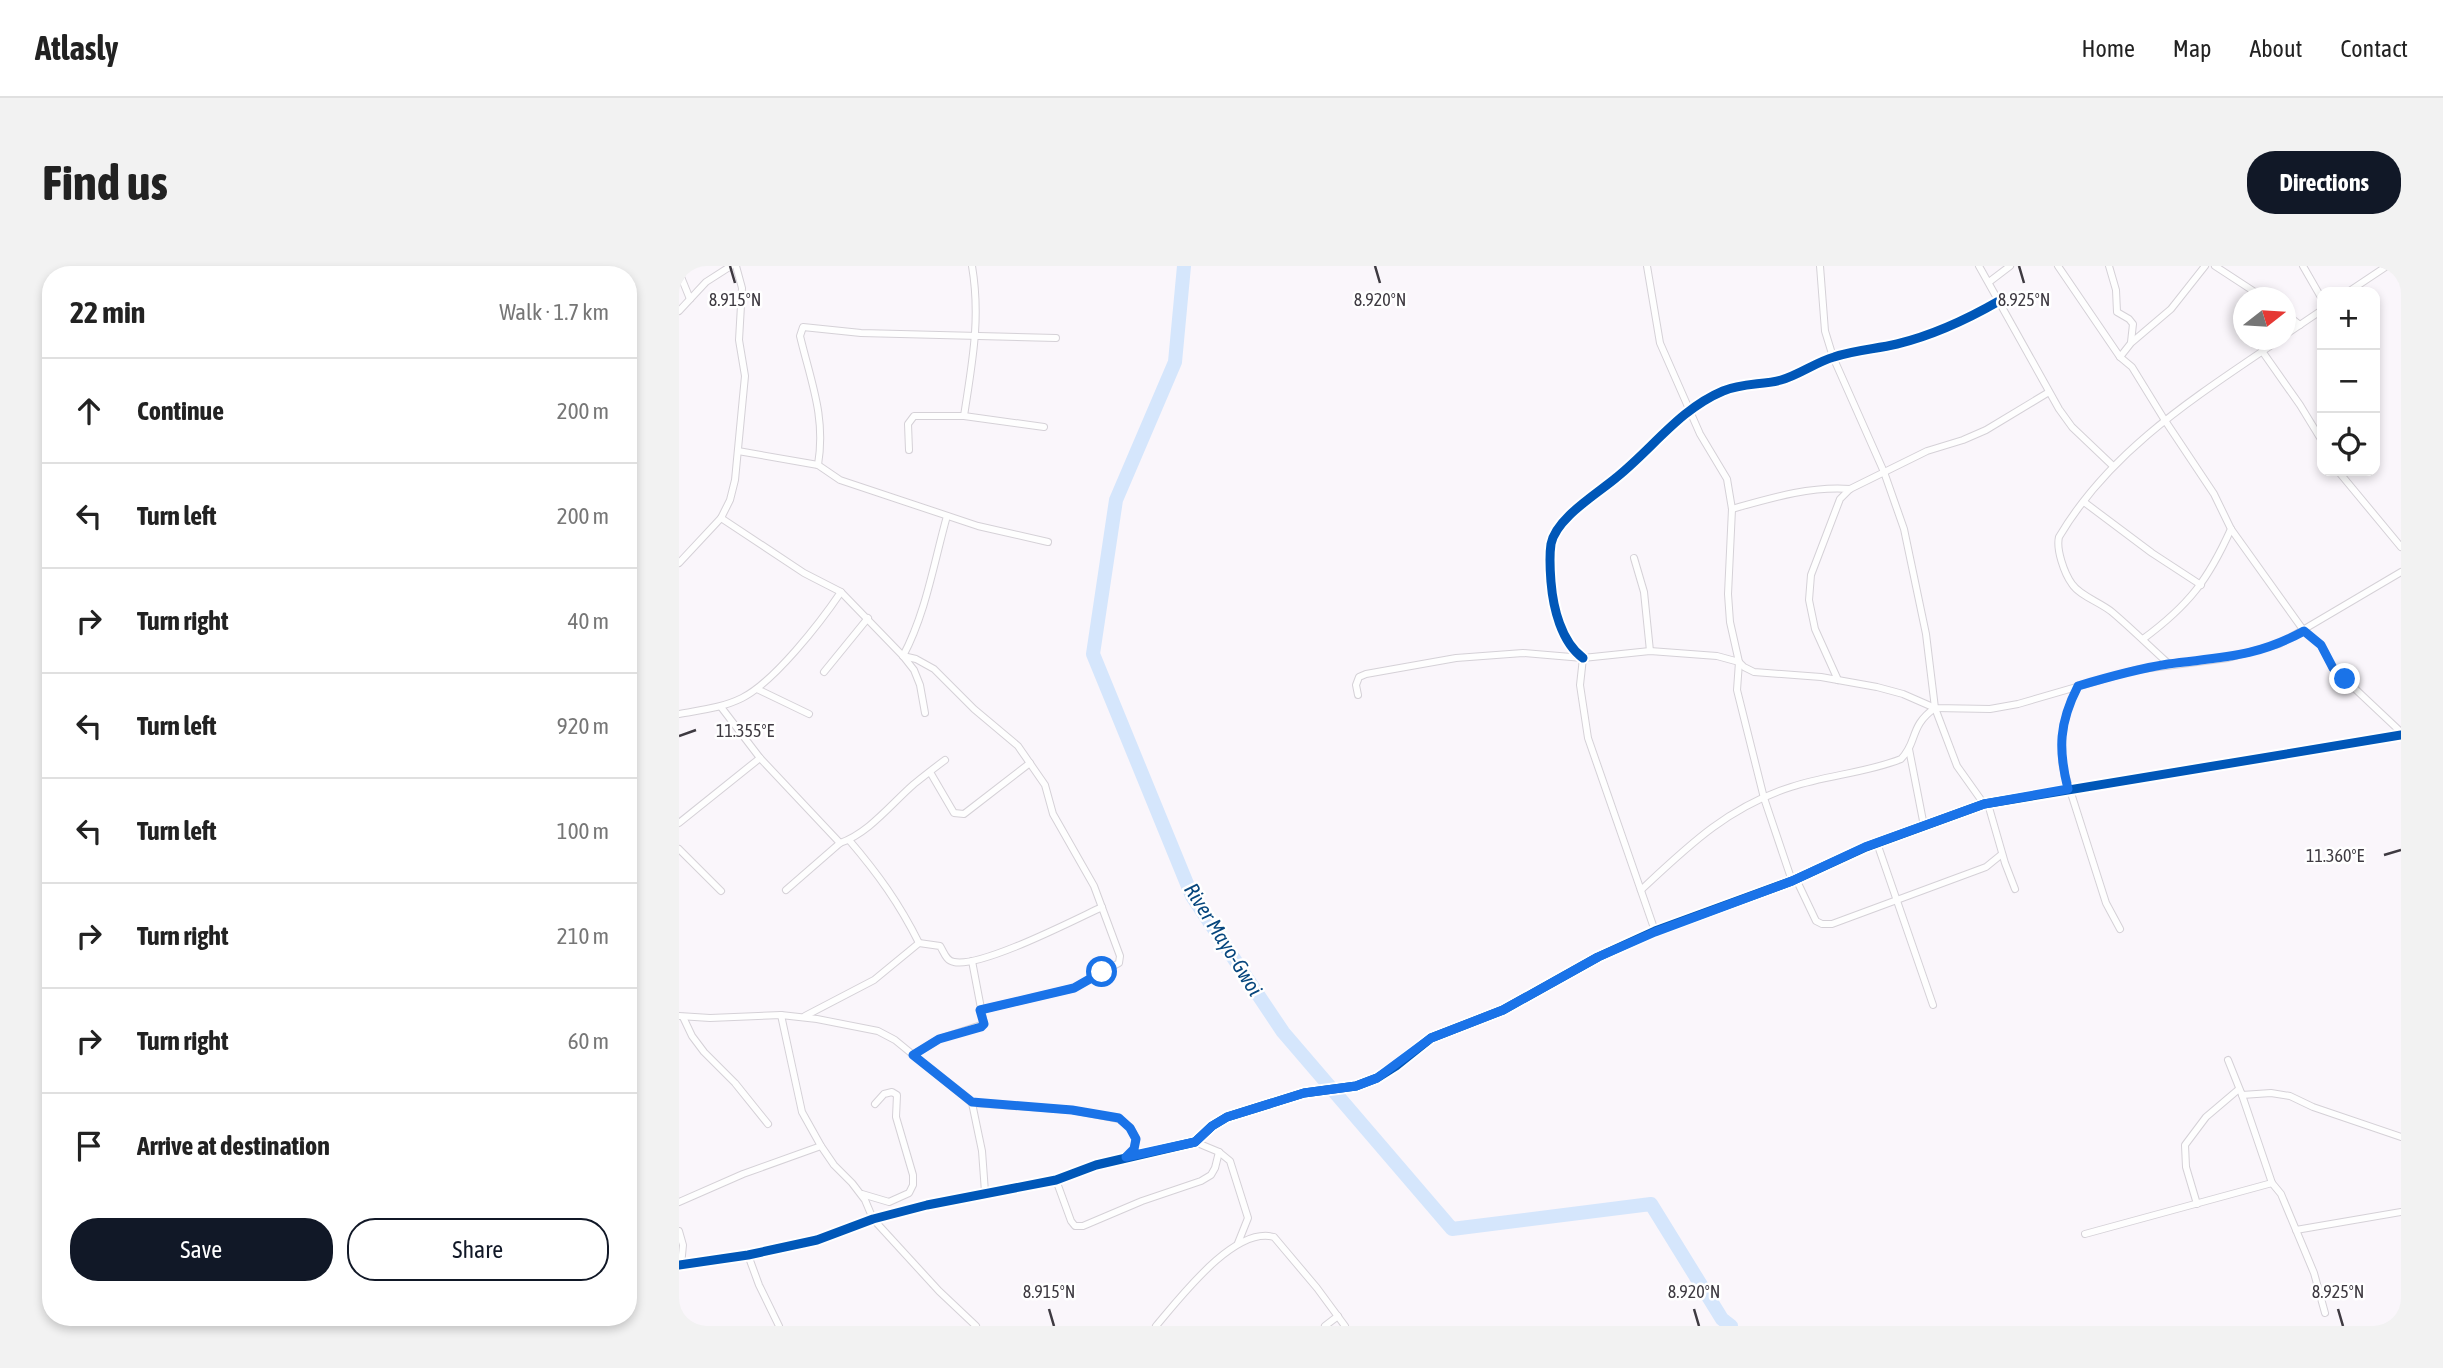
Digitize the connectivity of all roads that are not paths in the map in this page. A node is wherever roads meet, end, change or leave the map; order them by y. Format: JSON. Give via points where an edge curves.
{"nodes":[{"id":1,"x":734,"y":266,"type":"edge"},
{"id":2,"x":972,"y":266,"type":"edge"},
{"id":3,"x":1647,"y":266,"type":"edge"},
{"id":4,"x":1820,"y":266,"type":"edge"},
{"id":5,"x":1979,"y":266,"type":"edge"},
{"id":6,"x":2010,"y":266,"type":"edge"},
{"id":7,"x":2058,"y":266,"type":"edge"},
{"id":8,"x":2109,"y":266,"type":"edge"},
{"id":9,"x":2205,"y":266,"type":"edge"},
{"id":10,"x":2215,"y":266,"type":"edge"},
{"id":11,"x":2303,"y":266,"type":"edge"},
{"id":12,"x":2387,"y":266,"type":"edge"},
{"id":13,"x":679,"y":272,"type":"edge"},
{"id":14,"x":1989,"y":282,"type":"junction"},
{"id":15,"x":2247,"y":287,"type":"edge"},
{"id":16,"x":2356,"y":287,"type":"edge"},
{"id":17,"x":2317,"y":290,"type":"edge"},
{"id":18,"x":690,"y":299,"type":"junction"},
{"id":19,"x":1999,"y":300,"type":"junction"},
{"id":20,"x":679,"y":311,"type":"edge"},
{"id":21,"x":2317,"y":313,"type":"edge"},
{"id":22,"x":2296,"y":322,"type":"edge"},
{"id":23,"x":2300,"y":325,"type":"junction"},
{"id":24,"x":2296,"y":328,"type":"edge"},
{"id":25,"x":977,"y":336,"type":"junction"},
{"id":26,"x":1056,"y":338,"type":"dead end"},
{"id":27,"x":2130,"y":343,"type":"junction"},
{"id":28,"x":2262,"y":351,"type":"joint"},
{"id":29,"x":1833,"y":357,"type":"junction"},
{"id":30,"x":2120,"y":357,"type":"junction"},
{"id":31,"x":2049,"y":392,"type":"junction"},
{"id":32,"x":1690,"y":410,"type":"junction"},
{"id":33,"x":964,"y":416,"type":"junction"},
{"id":34,"x":2164,"y":419,"type":"junction"},
{"id":35,"x":1044,"y":427,"type":"dead end"},
{"id":36,"x":2317,"y":434,"type":"edge"},
{"id":37,"x":909,"y":450,"type":"dead end"},
{"id":38,"x":738,"y":451,"type":"junction"},
{"id":39,"x":818,"y":465,"type":"junction"},
{"id":40,"x":2113,"y":466,"type":"junction"},
{"id":41,"x":1884,"y":472,"type":"junction"},
{"id":42,"x":2342,"y":476,"type":"edge"},
{"id":43,"x":1850,"y":489,"type":"junction"},
{"id":44,"x":2084,"y":502,"type":"junction"},
{"id":45,"x":1733,"y":509,"type":"junction"},
{"id":46,"x":947,"y":516,"type":"junction"},
{"id":47,"x":721,"y":519,"type":"junction"},
{"id":48,"x":2231,"y":528,"type":"junction"},
{"id":49,"x":1048,"y":542,"type":"dead end"},
{"id":50,"x":2401,"y":547,"type":"edge"},
{"id":51,"x":1634,"y":558,"type":"dead end"},
{"id":52,"x":679,"y":563,"type":"edge"},
{"id":53,"x":2401,"y":572,"type":"edge"},
{"id":54,"x":2201,"y":585,"type":"junction"},
{"id":55,"x":841,"y":593,"type":"junction"},
{"id":56,"x":867,"y":618,"type":"junction"},
{"id":57,"x":2304,"y":631,"type":"junction"},
{"id":58,"x":2143,"y":639,"type":"junction"},
{"id":59,"x":1650,"y":651,"type":"junction"},
{"id":60,"x":903,"y":656,"type":"junction"},
{"id":61,"x":1583,"y":658,"type":"junction"},
{"id":62,"x":1739,"y":662,"type":"junction"},
{"id":63,"x":2169,"y":664,"type":"junction"},
{"id":64,"x":824,"y":672,"type":"dead end"},
{"id":65,"x":1838,"y":680,"type":"junction"},
{"id":66,"x":2078,"y":686,"type":"junction"},
{"id":67,"x":757,"y":689,"type":"junction"},
{"id":68,"x":1358,"y":695,"type":"dead end"},
{"id":69,"x":721,"y":707,"type":"junction"},
{"id":70,"x":1935,"y":708,"type":"junction"},
{"id":71,"x":925,"y":713,"type":"dead end"},
{"id":72,"x":679,"y":714,"type":"edge"},
{"id":73,"x":809,"y":714,"type":"dead end"},
{"id":74,"x":2401,"y":734,"type":"edge"},
{"id":75,"x":1909,"y":747,"type":"junction"},
{"id":76,"x":760,"y":758,"type":"junction"},
{"id":77,"x":945,"y":760,"type":"dead end"},
{"id":78,"x":1030,"y":763,"type":"junction"},
{"id":79,"x":930,"y":772,"type":"junction"},
{"id":80,"x":2068,"y":789,"type":"junction"},
{"id":81,"x":1764,"y":797,"type":"junction"},
{"id":82,"x":1986,"y":804,"type":"junction"},
{"id":83,"x":679,"y":824,"type":"edge"},
{"id":84,"x":1924,"y":826,"type":"junction"},
{"id":85,"x":849,"y":840,"type":"junction"},
{"id":86,"x":840,"y":843,"type":"junction"},
{"id":87,"x":1877,"y":843,"type":"junction"},
{"id":88,"x":679,"y":849,"type":"edge"},
{"id":89,"x":2002,"y":854,"type":"junction"},
{"id":90,"x":1794,"y":880,"type":"junction"},
{"id":91,"x":2015,"y":889,"type":"dead end"},
{"id":92,"x":786,"y":890,"type":"dead end"},
{"id":93,"x":1641,"y":890,"type":"junction"},
{"id":94,"x":722,"y":891,"type":"dead end"},
{"id":95,"x":1896,"y":899,"type":"junction"},
{"id":96,"x":1102,"y":906,"type":"junction"},
{"id":97,"x":2120,"y":929,"type":"dead end"},
{"id":98,"x":1655,"y":932,"type":"junction"},
{"id":99,"x":919,"y":943,"type":"junction"},
{"id":100,"x":972,"y":961,"type":"junction"},
{"id":101,"x":1933,"y":1005,"type":"dead end"},
{"id":102,"x":980,"y":1010,"type":"junction"},
{"id":103,"x":781,"y":1015,"type":"junction"},
{"id":104,"x":681,"y":1016,"type":"edge"},
{"id":105,"x":803,"y":1017,"type":"junction"},
{"id":106,"x":913,"y":1055,"type":"junction"},
{"id":107,"x":2228,"y":1060,"type":"dead end"},
{"id":108,"x":2241,"y":1092,"type":"junction"},
{"id":109,"x":972,"y":1102,"type":"junction"},
{"id":110,"x":875,"y":1104,"type":"dead end"},
{"id":111,"x":768,"y":1124,"type":"dead end"},
{"id":112,"x":2401,"y":1137,"type":"edge"},
{"id":113,"x":1195,"y":1142,"type":"junction"},
{"id":114,"x":821,"y":1146,"type":"junction"},
{"id":115,"x":1219,"y":1152,"type":"junction"},
{"id":116,"x":1126,"y":1157,"type":"junction"},
{"id":117,"x":1056,"y":1180,"type":"junction"},
{"id":118,"x":2271,"y":1183,"type":"junction"},
{"id":119,"x":985,"y":1192,"type":"junction"},
{"id":120,"x":860,"y":1193,"type":"junction"},
{"id":121,"x":679,"y":1202,"type":"edge"},
{"id":122,"x":2197,"y":1204,"type":"junction"},
{"id":123,"x":2401,"y":1212,"type":"edge"},
{"id":124,"x":873,"y":1219,"type":"junction"},
{"id":125,"x":2296,"y":1230,"type":"junction"},
{"id":126,"x":679,"y":1231,"type":"edge"},
{"id":127,"x":2085,"y":1234,"type":"dead end"},
{"id":128,"x":1238,"y":1243,"type":"junction"},
{"id":129,"x":748,"y":1255,"type":"junction"},
{"id":130,"x":680,"y":1265,"type":"edge"},
{"id":131,"x":2325,"y":1313,"type":"dead end"},
{"id":132,"x":1338,"y":1316,"type":"junction"},
{"id":133,"x":779,"y":1326,"type":"edge"},
{"id":134,"x":976,"y":1326,"type":"edge"},
{"id":135,"x":1156,"y":1326,"type":"edge"},
{"id":136,"x":1325,"y":1326,"type":"edge"},
{"id":137,"x":1345,"y":1326,"type":"edge"}],
"edges":[{"from":1,"to":18,"type":"street","via":[[706,282]]},
{"from":1,"to":38,"type":"street","via":[[742,288],[739,340],[745,376]]},
{"from":2,"to":25,"type":"street"},
{"from":3,"to":32,"type":"street","via":[[1660,343]]},
{"from":4,"to":29,"type":"street","via":[[1825,331]]},
{"from":5,"to":14,"type":"street"},
{"from":6,"to":14,"type":"street"},
{"from":7,"to":30,"type":"street"},
{"from":8,"to":27,"type":"street","via":[[2117,312],[2133,324]]},
{"from":9,"to":27,"type":"street","via":[[2159,321]]},
{"from":10,"to":15,"type":"street"},
{"from":11,"to":17,"type":"street"},
{"from":12,"to":16,"type":"street"},
{"from":13,"to":18,"type":"street"},
{"from":14,"to":19,"type":"street"},
{"from":18,"to":20,"type":"street"},
{"from":19,"to":29,"type":"street","via":[[1930,335]]},
{"from":19,"to":31,"type":"street"},
{"from":21,"to":23,"type":"street"},
{"from":22,"to":23,"type":"street"},
{"from":23,"to":24,"type":"street"},
{"from":25,"to":26,"type":"street"},
{"from":25,"to":33,"type":"street"},
{"from":25,"to":39,"type":"street","via":[[803,327],[800,337],[821,420]]},
{"from":27,"to":30,"type":"street"},
{"from":28,"to":34,"type":"street"},
{"from":28,"to":36,"type":"street"},
{"from":29,"to":32,"type":"street","via":[[1783,379],[1723,391]]},
{"from":29,"to":41,"type":"street"},
{"from":30,"to":34,"type":"street","via":[[2132,367]]},
{"from":31,"to":40,"type":"street","via":[[2072,427]]},
{"from":31,"to":41,"type":"street","via":[[1986,430]]},
{"from":32,"to":45,"type":"street","via":[[1727,479]]},
{"from":32,"to":61,"type":"street","via":[[1561,524],[1551,542],[1551,588],[1561,628]]},
{"from":33,"to":35,"type":"street"},
{"from":33,"to":37,"type":"street","via":[[914,416],[908,424]]},
{"from":34,"to":40,"type":"street"},
{"from":34,"to":48,"type":"street"},
{"from":38,"to":39,"type":"street"},
{"from":38,"to":47,"type":"street","via":[[730,500]]},
{"from":39,"to":46,"type":"street","via":[[841,480]]},
{"from":40,"to":44,"type":"street"},
{"from":41,"to":43,"type":"street"},
{"from":41,"to":70,"type":"street","via":[[1913,569]]},
{"from":42,"to":50,"type":"street"},
{"from":43,"to":45,"type":"street","via":[[1822,488]]},
{"from":43,"to":65,"type":"street","via":[[1835,510],[1811,575],[1809,600],[1815,629]]},
{"from":44,"to":54,"type":"street"},
{"from":44,"to":58,"type":"street","via":[[2057,544],[2070,580]]},
{"from":45,"to":62,"type":"street","via":[[1728,593]]},
{"from":46,"to":49,"type":"street"},
{"from":46,"to":60,"type":"street","via":[[913,638]]},
{"from":47,"to":52,"type":"street"},
{"from":47,"to":55,"type":"street"},
{"from":48,"to":54,"type":"street"},
{"from":48,"to":57,"type":"street"},
{"from":51,"to":59,"type":"street","via":[[1644,592]]},
{"from":53,"to":57,"type":"street"},
{"from":54,"to":58,"type":"street"},
{"from":55,"to":56,"type":"street"},
{"from":55,"to":67,"type":"street","via":[[820,623]]},
{"from":56,"to":60,"type":"street"},
{"from":56,"to":64,"type":"street"},
{"from":57,"to":63,"type":"street","via":[[2254,652]]},
{"from":57,"to":74,"type":"street","via":[[2321,645],[2333,668]]},
{"from":58,"to":63,"type":"street"},
{"from":59,"to":61,"type":"street"},
{"from":59,"to":62,"type":"street"},
{"from":60,"to":71,"type":"street","via":[[920,684]]},
{"from":60,"to":78,"type":"street","via":[[934,669],[1018,746]]},
{"from":61,"to":68,"type":"street","via":[[1523,653],[1376,671],[1359,677]]},
{"from":61,"to":93,"type":"street","via":[[1580,685],[1588,738]]},
{"from":62,"to":65,"type":"street","via":[[1754,672]]},
{"from":62,"to":81,"type":"street","via":[[1737,690]]},
{"from":63,"to":66,"type":"street"},
{"from":65,"to":70,"type":"street","via":[[1903,694]]},
{"from":66,"to":70,"type":"street","via":[[1990,709]]},
{"from":66,"to":80,"type":"street","via":[[2060,748]]},
{"from":67,"to":69,"type":"street"},
{"from":67,"to":73,"type":"street"},
{"from":69,"to":72,"type":"street"},
{"from":69,"to":76,"type":"street"},
{"from":70,"to":75,"type":"street","via":[[1923,717]]},
{"from":70,"to":82,"type":"street","via":[[1957,766]]},
{"from":74,"to":80,"type":"street"},
{"from":75,"to":81,"type":"street","via":[[1901,759],[1890,764]]},
{"from":75,"to":84,"type":"street"},
{"from":76,"to":83,"type":"street"},
{"from":76,"to":86,"type":"street"},
{"from":77,"to":79,"type":"street"},
{"from":78,"to":79,"type":"street","via":[[958,815]]},
{"from":78,"to":96,"type":"street","via":[[1045,785],[1056,821],[1086,869]]},
{"from":79,"to":85,"type":"street"},
{"from":80,"to":82,"type":"street"},
{"from":80,"to":97,"type":"street","via":[[2106,903]]},
{"from":81,"to":90,"type":"street"},
{"from":81,"to":93,"type":"street","via":[[1705,831]]},
{"from":82,"to":84,"type":"street"},
{"from":82,"to":89,"type":"street"},
{"from":84,"to":87,"type":"street"},
{"from":85,"to":86,"type":"street"},
{"from":85,"to":99,"type":"street","via":[[883,879]]},
{"from":86,"to":92,"type":"street"},
{"from":87,"to":90,"type":"street"},
{"from":87,"to":95,"type":"street"},
{"from":88,"to":94,"type":"street"},
{"from":89,"to":91,"type":"street"},
{"from":89,"to":95,"type":"street","via":[[1986,867]]},
{"from":90,"to":95,"type":"street","via":[[1811,914],[1822,925]]},
{"from":90,"to":98,"type":"street"},
{"from":93,"to":98,"type":"street"},
{"from":95,"to":101,"type":"street"},
{"from":96,"to":100,"type":"street","via":[[1017,946]]},
{"from":96,"to":102,"type":"street","via":[[1119,963],[1074,988]]},
{"from":98,"to":113,"type":"street","via":[[1575,968],[1503,1010],[1431,1038],[1377,1078],[1356,1086],[1304,1093],[1227,1117]]},
{"from":99,"to":100,"type":"street","via":[[940,946],[948,960]]},
{"from":99,"to":105,"type":"street","via":[[874,980]]},
{"from":100,"to":102,"type":"street"},
{"from":102,"to":106,"type":"street","via":[[981,1027],[939,1039]]},
{"from":103,"to":104,"type":"street"},
{"from":103,"to":105,"type":"street"},
{"from":103,"to":114,"type":"street","via":[[802,1112]]},
{"from":104,"to":111,"type":"street","via":[[704,1052]]},
{"from":105,"to":106,"type":"street","via":[[879,1031]]},
{"from":106,"to":109,"type":"street"},
{"from":107,"to":108,"type":"street"},
{"from":108,"to":112,"type":"street","via":[[2290,1096]]},
{"from":108,"to":118,"type":"street"},
{"from":108,"to":122,"type":"street","via":[[2206,1117],[2185,1144],[2186,1167]]},
{"from":109,"to":116,"type":"street","via":[[1119,1118],[1136,1139]]},
{"from":109,"to":119,"type":"street"},
{"from":110,"to":120,"type":"street","via":[[884,1094],[897,1095],[896,1117],[913,1185],[909,1194],[889,1202]]},
{"from":113,"to":115,"type":"street"},
{"from":113,"to":116,"type":"street"},
{"from":114,"to":120,"type":"street"},
{"from":114,"to":121,"type":"street"},
{"from":115,"to":117,"type":"street","via":[[1211,1175],[1083,1226],[1071,1221]]},
{"from":115,"to":128,"type":"street","via":[[1230,1161],[1246,1207],[1248,1218]]},
{"from":116,"to":117,"type":"street"},
{"from":117,"to":119,"type":"street"},
{"from":118,"to":122,"type":"street"},
{"from":118,"to":125,"type":"street","via":[[2281,1194]]},
{"from":119,"to":124,"type":"street"},
{"from":120,"to":124,"type":"street"},
{"from":122,"to":127,"type":"street"},
{"from":123,"to":125,"type":"street"},
{"from":124,"to":129,"type":"street","via":[[817,1240]]},
{"from":124,"to":134,"type":"street"},
{"from":125,"to":131,"type":"street"},
{"from":126,"to":130,"type":"street","via":[[683,1245]]},
{"from":128,"to":132,"type":"street","via":[[1256,1236],[1274,1237]]},
{"from":128,"to":135,"type":"street","via":[[1192,1283]]},
{"from":129,"to":130,"type":"street"},
{"from":129,"to":133,"type":"street"},
{"from":132,"to":136,"type":"street"},
{"from":132,"to":137,"type":"street"}]}
